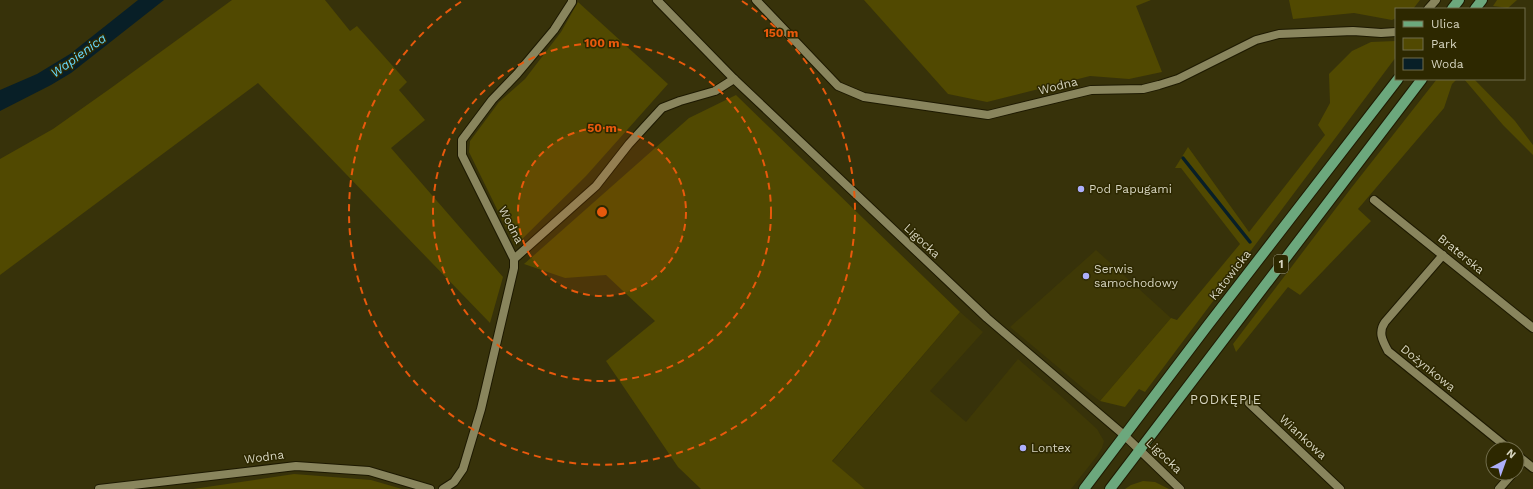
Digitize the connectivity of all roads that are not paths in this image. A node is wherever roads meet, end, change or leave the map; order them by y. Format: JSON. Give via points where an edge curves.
{"nodes":[{"id":1,"x":572,"y":0,"type":"edge"},
{"id":2,"x":656,"y":0,"type":"edge"},
{"id":3,"x":756,"y":0,"type":"edge"},
{"id":4,"x":1436,"y":0,"type":"edge"},
{"id":5,"x":1459,"y":0,"type":"edge"},
{"id":6,"x":1482,"y":0,"type":"edge"},
{"id":7,"x":1429,"y":8,"type":"edge"},
{"id":8,"x":1453,"y":8,"type":"edge"},
{"id":9,"x":1476,"y":8,"type":"edge"},
{"id":10,"x":1395,"y":32,"type":"edge"},
{"id":11,"x":734,"y":79,"type":"junction"},
{"id":12,"x":1397,"y":80,"type":"edge"},
{"id":13,"x":1421,"y":80,"type":"edge"},
{"id":14,"x":1374,"y":200,"type":"dead end"},
{"id":15,"x":1443,"y":255,"type":"junction"},
{"id":16,"x":514,"y":259,"type":"junction"},
{"id":17,"x":1533,"y":328,"type":"edge"},
{"id":18,"x":1249,"y":403,"type":"dead end"},
{"id":19,"x":1124,"y":435,"type":"junction"},
{"id":20,"x":1499,"y":441,"type":"edge"},
{"id":21,"x":1139,"y":450,"type":"junction"},
{"id":22,"x":1525,"y":462,"type":"edge"},
{"id":23,"x":1533,"y":468,"type":"edge"},
{"id":24,"x":1506,"y":481,"type":"edge"},
{"id":25,"x":99,"y":489,"type":"edge"},
{"id":26,"x":430,"y":489,"type":"edge"},
{"id":27,"x":442,"y":489,"type":"edge"},
{"id":28,"x":1084,"y":489,"type":"edge"},
{"id":29,"x":1110,"y":489,"type":"edge"},
{"id":30,"x":1180,"y":489,"type":"edge"},
{"id":31,"x":1340,"y":489,"type":"edge"},
{"id":32,"x":1499,"y":489,"type":"edge"}],
"edges":[{"from":1,"to":16,"type":"street","name":"Wodna","via":[[554,30],[492,100],[462,140],[462,155]]},
{"from":2,"to":11,"type":"street","name":"Ligocka"},
{"from":3,"to":10,"type":"street","name":"Wodna","via":[[838,86],[864,97],[988,115],[1091,90],[1143,89],[1159,85],[1178,79],[1256,40],[1279,34]]},
{"from":4,"to":7,"type":"street"},
{"from":5,"to":8,"type":"main road"},
{"from":6,"to":9,"type":"main road"},
{"from":11,"to":16,"type":"street","via":[[715,91],[662,108],[596,186]]},
{"from":11,"to":19,"type":"street","name":"Ligocka","via":[[986,318]]},
{"from":12,"to":19,"type":"main road","name":"Katowicka","number":"1"},
{"from":13,"to":21,"type":"main road","number":"1"},
{"from":14,"to":15,"type":"street","name":"Braterska"},
{"from":15,"to":17,"type":"street","name":"Braterska"},
{"from":15,"to":20,"type":"street","name":"Dożynkowa","via":[[1385,322],[1381,328],[1382,340],[1388,351]]},
{"from":16,"to":27,"type":"street","name":"Wodna","via":[[481,409],[463,469],[454,482]]},
{"from":18,"to":31,"type":"street","name":"Wiankowa"},
{"from":19,"to":21,"type":"street","name":"Ligocka"},
{"from":19,"to":28,"type":"main road","name":"Katowicka","number":"1"},
{"from":21,"to":29,"type":"main road","number":"1"},
{"from":21,"to":30,"type":"street","name":"Ligocka"},
{"from":22,"to":23,"type":"street"},
{"from":24,"to":32,"type":"street"},
{"from":25,"to":26,"type":"street","name":"Wodna","via":[[296,466],[369,471]]}]}
